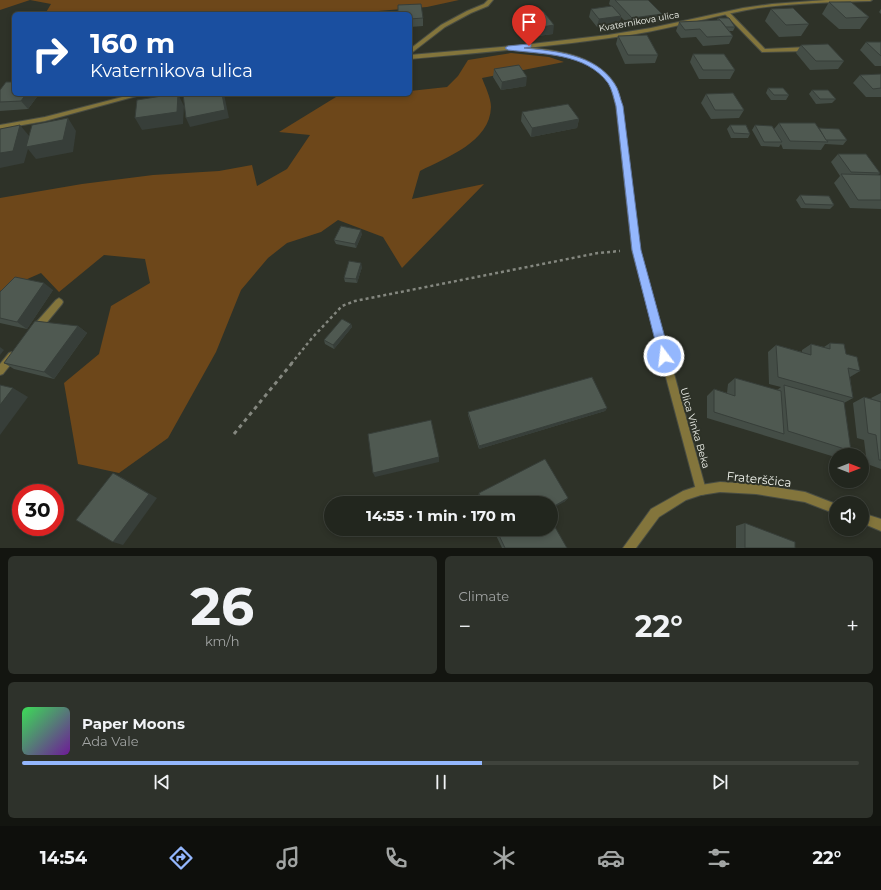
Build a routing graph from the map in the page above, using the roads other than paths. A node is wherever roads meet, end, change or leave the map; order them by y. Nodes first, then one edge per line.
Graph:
1 (491, 0) edge
2 (870, 0) edge
3 (727, 13) junction
4 (508, 48) junction
5 (811, 48) edge
6 (412, 50) edge
7 (412, 57) edge
8 (133, 96) edge
9 (0, 126) edge
10 (59, 302) dead end
11 (30, 336) edge
12 (20, 348) edge
13 (0, 371) edge
14 (701, 490) junction
15 (829, 506) edge
16 (869, 521) edge
17 (881, 525) edge
18 (629, 548) edge

1 - 6 street
2 - 3 street, Kvaternikova ulica
3 - 4 street, Kvaternikova ulica
3 - 5 street
4 - 7 street, Kvaternikova ulica
4 - 14 street, Ulica Vinka Beka
8 - 9 street
10 - 11 street
12 - 13 street
14 - 15 street, Fraterščica
14 - 18 street, Fraterščica
16 - 17 street

